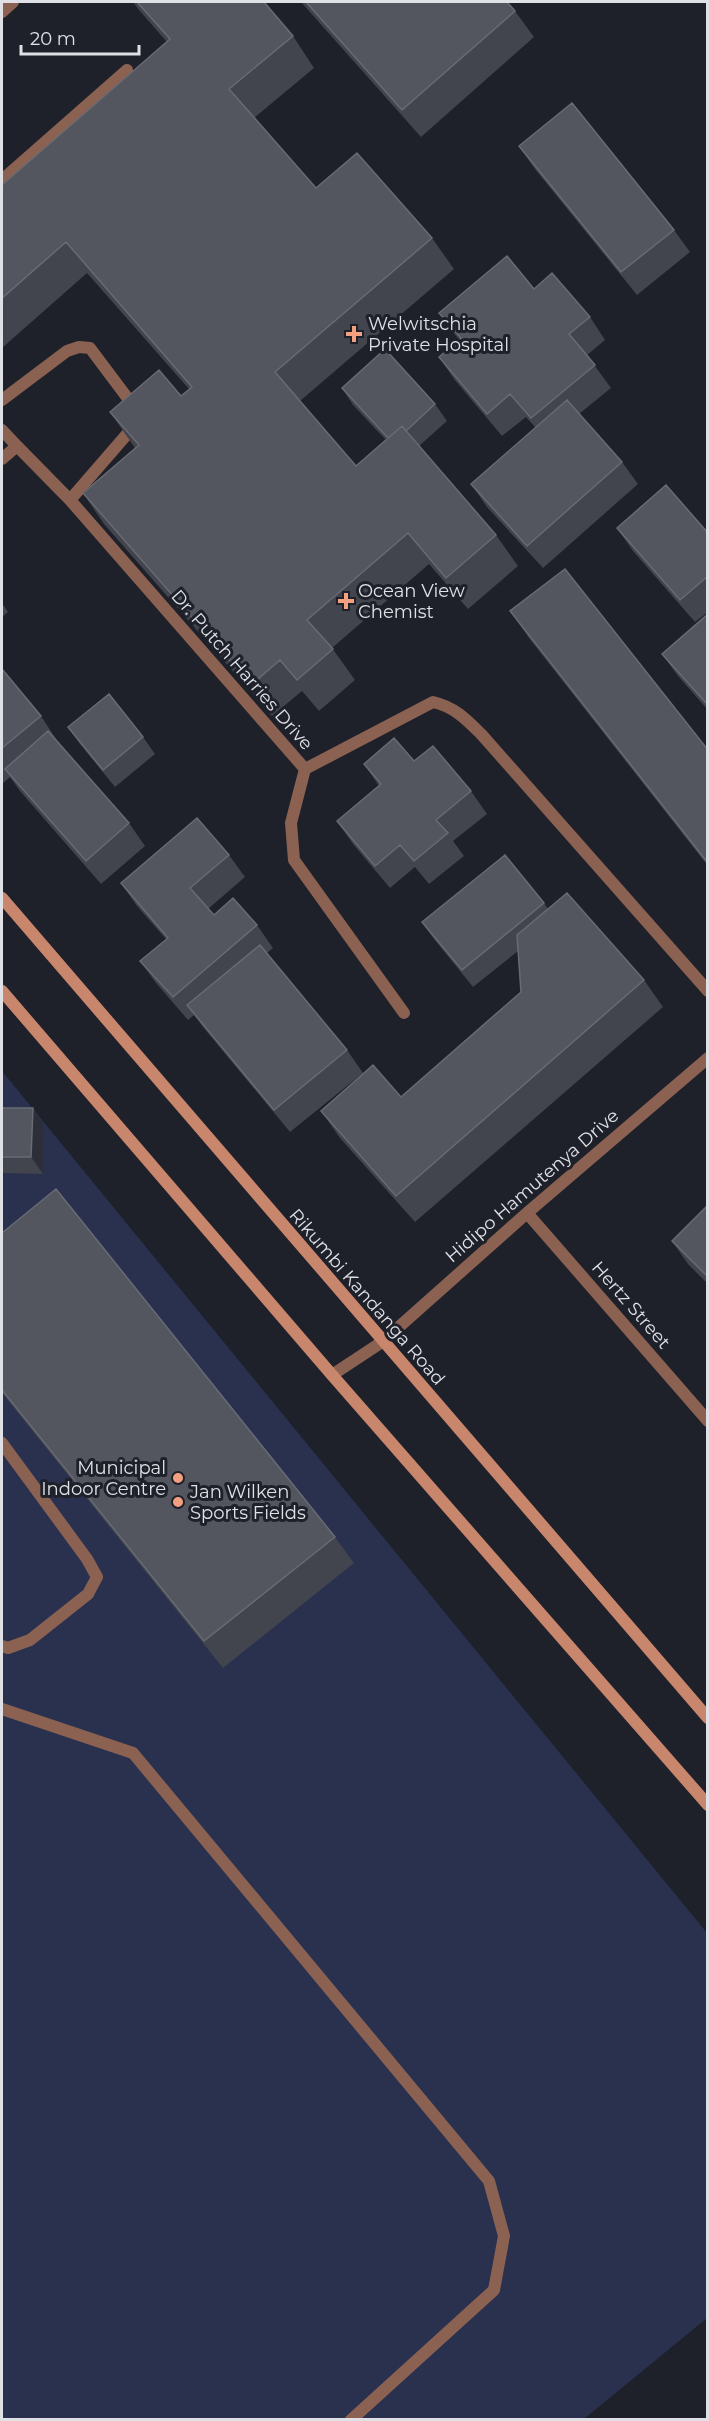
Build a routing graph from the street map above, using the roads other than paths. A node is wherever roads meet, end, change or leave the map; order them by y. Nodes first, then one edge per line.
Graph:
1 (13, 2) edge
2 (2, 12) edge
3 (127, 70) dead end
4 (2, 180) edge
5 (2, 399) edge
6 (2, 430) edge
7 (17, 446) junction
8 (2, 459) edge
9 (70, 500) junction
10 (305, 769) junction
11 (2, 898) edge
12 (2, 991) edge
13 (708, 991) edge
14 (404, 1013) dead end
15 (708, 1058) edge
16 (527, 1213) junction
17 (382, 1342) junction
18 (332, 1375) junction
19 (708, 1421) edge
20 (2, 1443) edge
21 (2, 1646) edge
22 (2, 1709) edge
23 (708, 1718) edge
24 (708, 1805) edge
25 (351, 2420) edge

1 - 2 street
3 - 4 street
5 - 9 street
6 - 7 street, Dr. Putch Harries Drive
7 - 8 street
7 - 9 street, Dr. Putch Harries Drive
9 - 10 street, Dr. Putch Harries Drive
10 - 13 street, Dr. Putch Harries Drive
10 - 14 street
11 - 17 main road, Rikumbi Kandanga Road
12 - 18 main road
15 - 16 street, Hidipo Hamutenya Drive
16 - 17 street, Hidipo Hamutenya Drive
16 - 19 street, Hertz Street
17 - 18 street, Hidipo Hamutenya Drive
17 - 23 main road, Rikumbi Kandanga Road
18 - 24 main road
20 - 21 street
22 - 25 street

